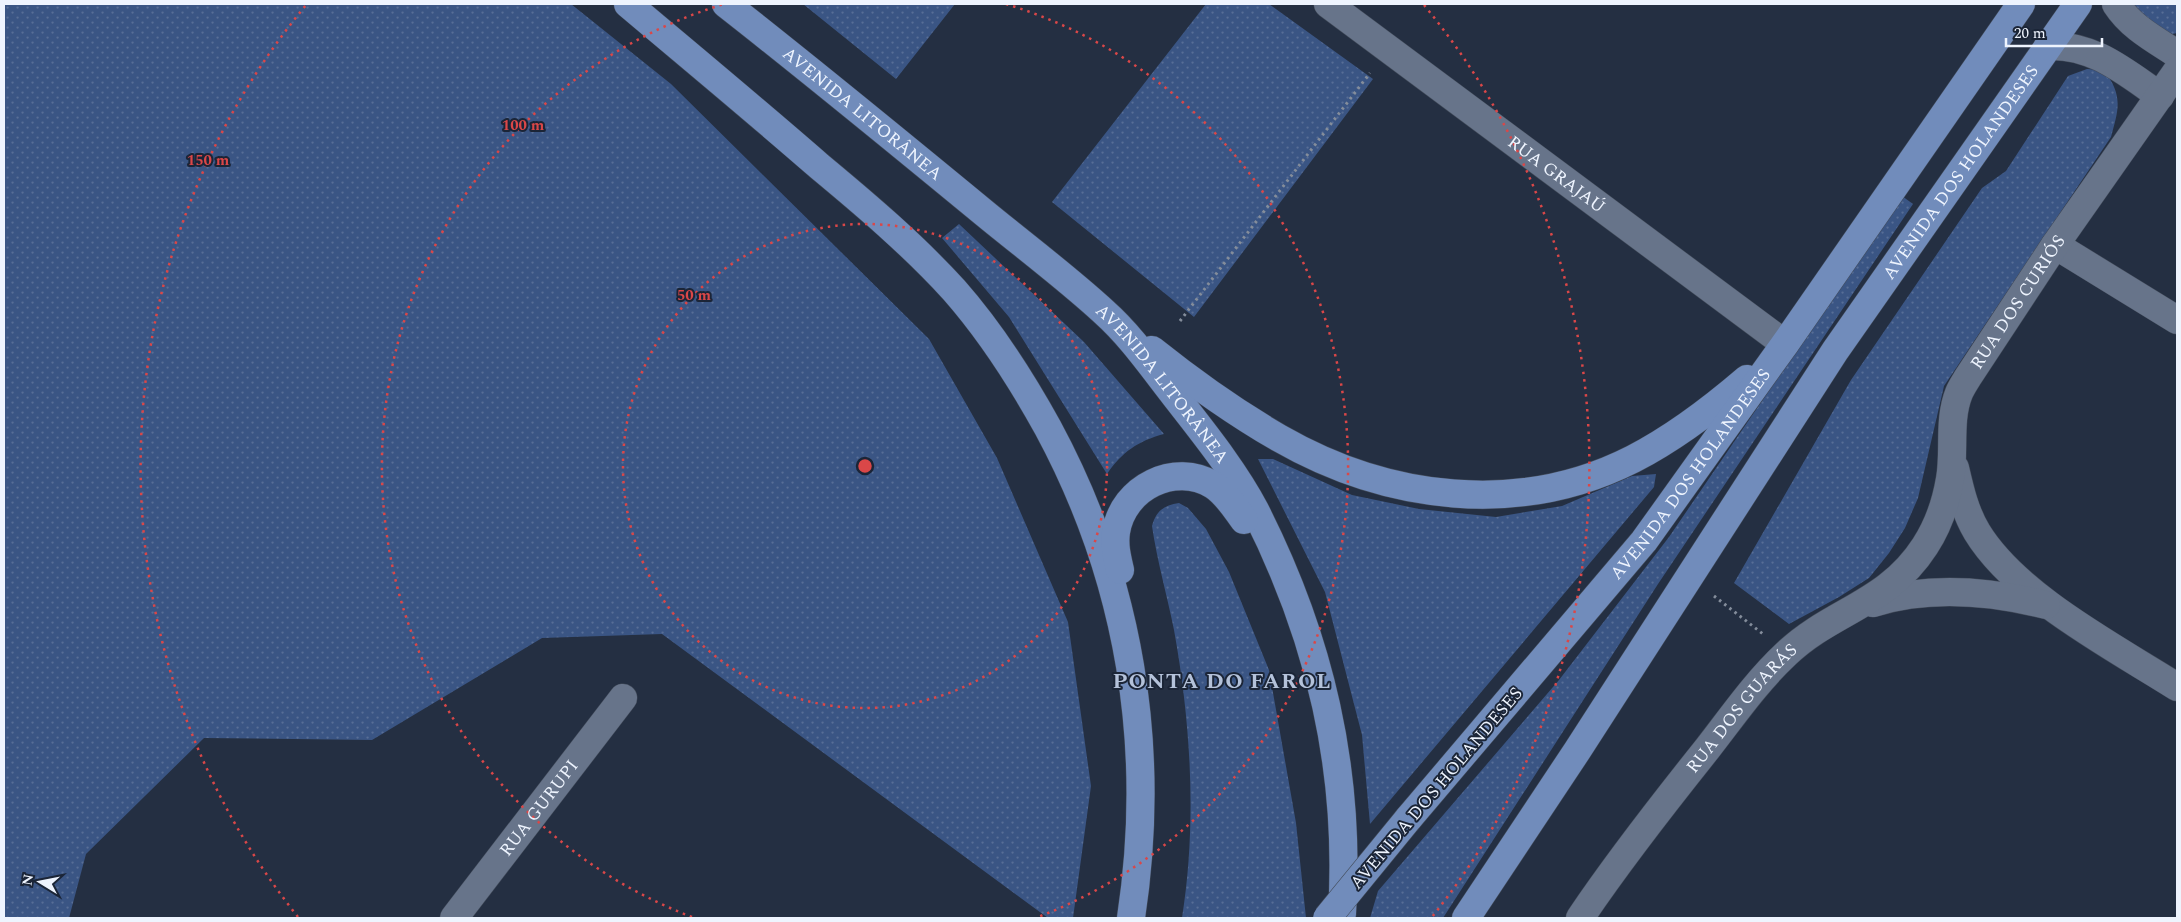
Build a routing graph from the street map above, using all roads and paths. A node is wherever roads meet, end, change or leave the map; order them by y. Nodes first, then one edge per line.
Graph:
1 (628, 4) edge
2 (726, 4) edge
3 (1328, 4) edge
4 (2021, 4) edge
5 (2078, 4) edge
6 (2116, 4) edge
7 (2048, 46) junction
8 (1388, 49) junction
9 (2177, 54) edge
10 (2177, 70) edge
11 (2160, 96) junction
12 (2055, 245) junction
13 (1106, 313) junction
14 (2177, 320) edge
15 (1180, 321) dead end
16 (1785, 344) junction
17 (1952, 458) junction
18 (1934, 532) joint
19 (1286, 578) junction
20 (1714, 596) dead end
21 (2049, 606) junction
22 (1857, 609) junction
23 (1787, 653) junction
24 (2177, 687) edge
25 (623, 698) dead end
26 (1140, 794) junction
27 (454, 918) edge
28 (1131, 918) edge
29 (1328, 918) edge
30 (1342, 918) edge
31 (1466, 918) edge
32 (1580, 918) edge

1 - 26 main road
2 - 13 main road, AVENIDA LITORÂNEA
3 - 8 street, RUA GRAJAÚ
4 - 16 main road, AVENIDA DOS HOLANDESES
5 - 7 main road, AVENIDA DOS HOLANDESES
6 - 9 street
7 - 11 street
7 - 31 main road, AVENIDA DOS HOLANDESES
8 - 15 path
8 - 16 street, RUA GRAJAÚ
10 - 11 street, RUA DOS CURIÓS
11 - 12 street, RUA DOS CURIÓS
12 - 14 street
12 - 17 street, RUA DOS CURIÓS
13 - 16 main road
13 - 19 main road, AVENIDA LITORÂNEA
16 - 29 main road, AVENIDA DOS HOLANDESES, bridge
17 - 18 street, RUA DOS CURIÓS
17 - 21 street
18 - 22 street, RUA DOS GUARÁS
19 - 26 main road
19 - 30 main road, AVENIDA LITORÂNEA
20 - 23 path
21 - 22 street
21 - 24 street
22 - 23 street, RUA DOS GUARÁS
23 - 32 street, RUA DOS GUARÁS
25 - 27 street, RUA GURUPI
26 - 28 main road

